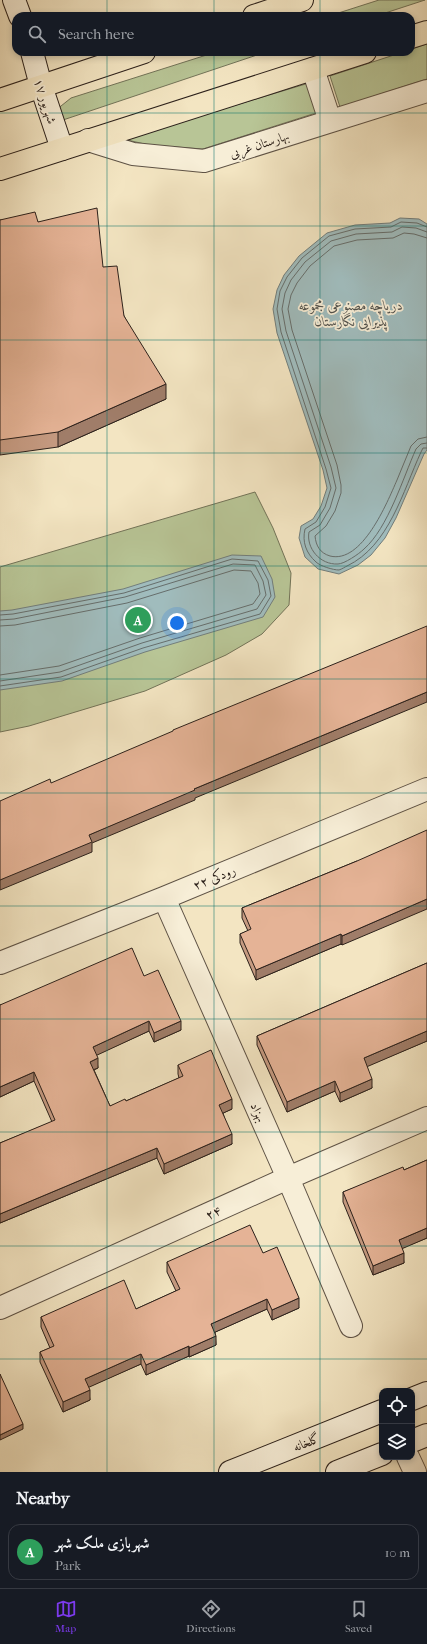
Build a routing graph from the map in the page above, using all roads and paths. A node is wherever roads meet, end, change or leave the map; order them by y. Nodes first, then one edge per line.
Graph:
1 (14, 0) edge
2 (302, 0) edge
3 (18, 12) edge
4 (266, 12) edge
5 (427, 32) edge
6 (415, 36) edge
7 (33, 56) edge
8 (132, 56) edge
9 (353, 56) edge
10 (313, 69) junction
11 (41, 86) junction
12 (427, 91) edge
13 (0, 100) edge
14 (330, 121) junction
15 (88, 140) junction
16 (62, 149) junction
17 (0, 169) edge
18 (427, 790) edge
19 (164, 898) junction
20 (0, 963) edge
21 (427, 1118) edge
22 (288, 1178) junction
23 (0, 1308) edge
24 (351, 1326) dead end
25 (427, 1393) edge
26 (415, 1398) edge
27 (379, 1413) edge
28 (427, 1435) edge
29 (415, 1440) edge
30 (379, 1455) edge
31 (409, 1460) edge
32 (230, 1472) edge
33 (337, 1472) edge
34 (415, 1472) edge

1 - 3 street
2 - 4 main road
5 - 6 main road
7 - 11 street, ۱۷ شهریور
8 - 11 main road
9 - 10 main road
10 - 14 street
10 - 15 main road
11 - 13 main road
11 - 16 street, ۱۷ شهریور
12 - 14 street, بهارستان غربی
14 - 15 street, بهارستان غربی
15 - 16 main road
16 - 17 main road
18 - 19 street, رودکی ۲۲
19 - 20 street, رودکی ۲۲
19 - 22 street, بهزاد
21 - 22 street, ۲۴
22 - 23 street, ۲۴
22 - 24 street, بهزاد
25 - 26 street
27 - 32 street, گلخانه
28 - 29 street
30 - 33 street
31 - 34 street

